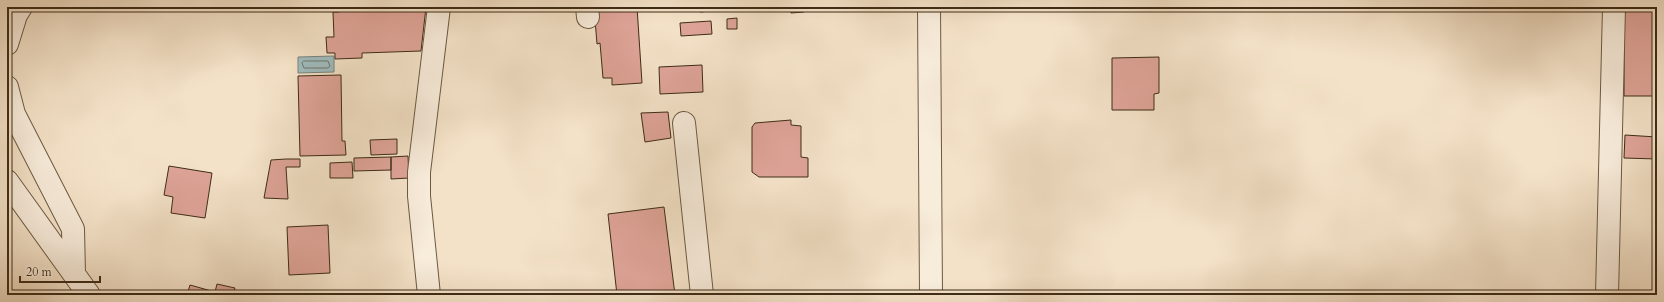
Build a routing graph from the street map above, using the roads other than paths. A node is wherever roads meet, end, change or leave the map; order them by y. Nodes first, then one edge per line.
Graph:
1 (21, 7) edge
2 (440, 7) edge
3 (929, 7) edge
4 (1614, 7) edge
5 (7, 44) edge
6 (7, 87) edge
7 (684, 123) dead end
8 (7, 181) edge
9 (74, 274) junction
10 (89, 295) edge
11 (429, 295) edge
12 (702, 295) edge
13 (931, 295) edge
14 (1607, 295) edge

1 - 5 street
2 - 11 street
3 - 13 street
4 - 14 street
6 - 9 street
7 - 12 street
8 - 9 street
9 - 10 street

